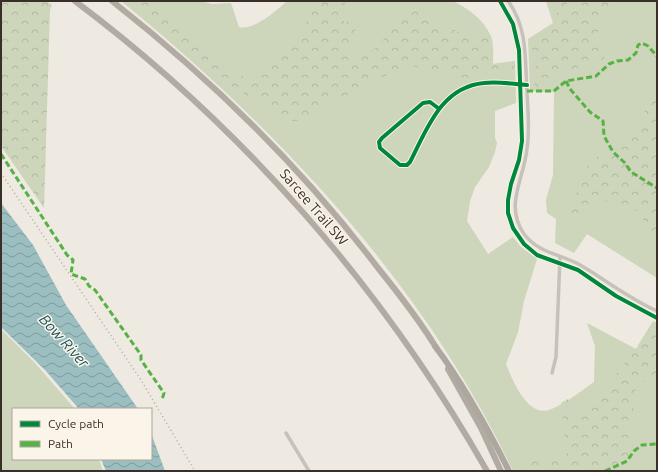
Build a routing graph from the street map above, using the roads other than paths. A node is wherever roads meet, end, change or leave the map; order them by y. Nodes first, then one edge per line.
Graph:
1 (75, 1) edge
2 (112, 1) edge
3 (500, 1) edge
4 (508, 1) edge
5 (511, 5) junction
6 (505, 8) junction
7 (520, 85) junction
8 (527, 85) junction
9 (438, 108) junction
10 (520, 154) junction
11 (526, 156) junction
12 (515, 214) junction
13 (509, 215) junction
14 (560, 257) junction
15 (560, 262) junction
16 (653, 309) junction
17 (657, 311) edge
18 (650, 315) junction
19 (657, 318) edge
20 (435, 346) junction
21 (552, 372) dead end
22 (286, 432) dead end
23 (474, 448) junction
24 (309, 471) edge
25 (482, 471) edge
26 (486, 471) edge
27 (501, 471) edge
28 (509, 471) edge

1 - 23 highway, Sarcee Trail SW
2 - 20 highway, Sarcee Trail SW
3 - 6 street
4 - 5 street
5 - 6 street
5 - 8 street
6 - 7 street
7 - 8 street
7 - 9 street
7 - 10 street
8 - 11 street
9 - 9 street
10 - 11 street
10 - 13 street
11 - 12 street
12 - 13 street
12 - 14 street
13 - 15 street
14 - 15 street
14 - 16 street
15 - 18 street
15 - 21 street
16 - 17 street
16 - 18 street
18 - 19 street
20 - 27 highway, Sarcee Trail SW
20 - 28 highway
22 - 24 street
23 - 25 highway
23 - 26 highway, Sarcee Trail SW

